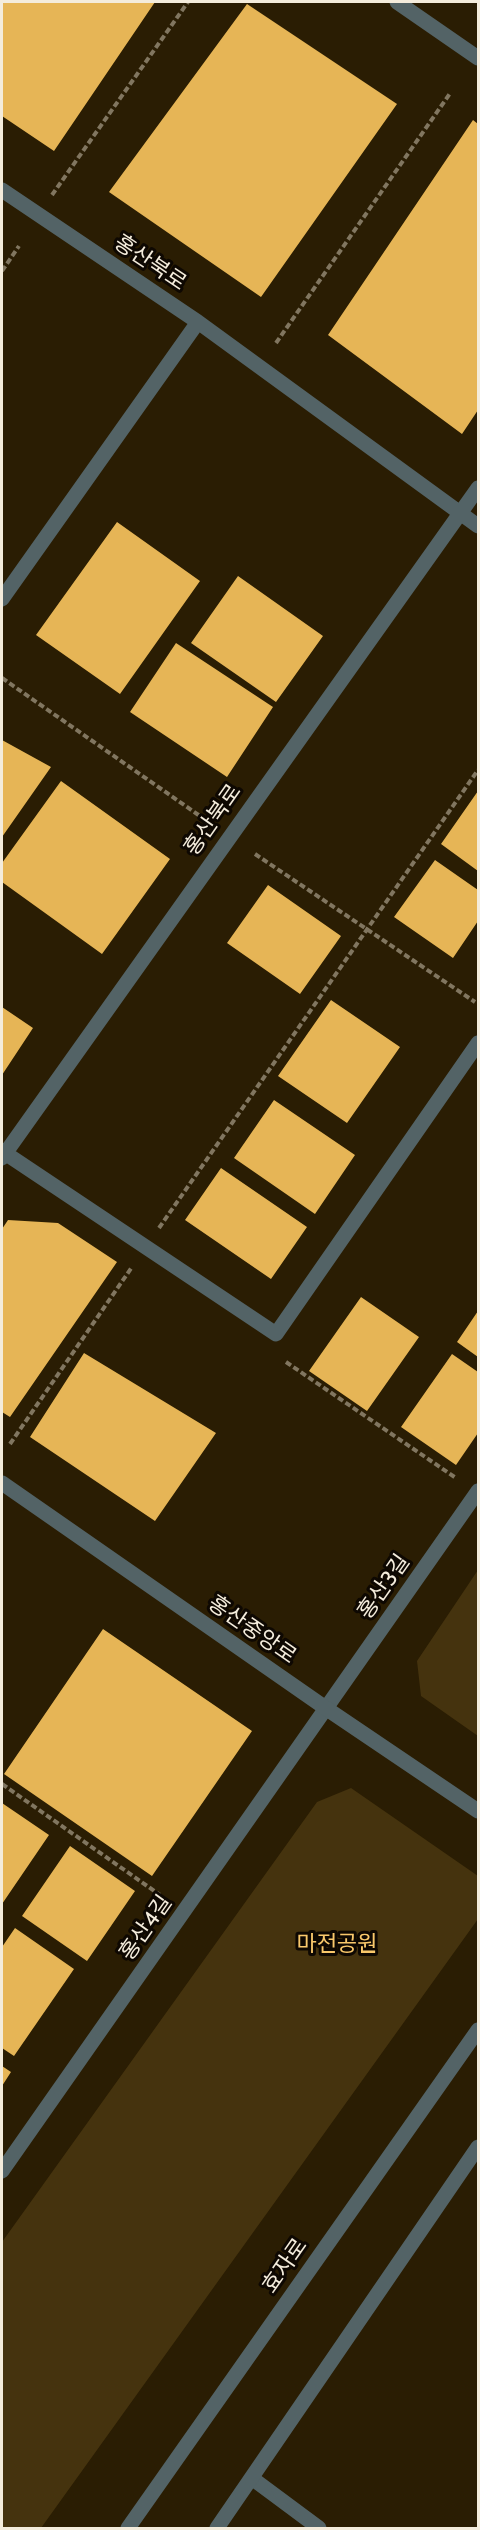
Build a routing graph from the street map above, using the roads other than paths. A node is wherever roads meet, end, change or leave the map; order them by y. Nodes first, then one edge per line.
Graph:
1 (398, 2) edge
2 (478, 58) edge
3 (2, 190) edge
4 (198, 322) junction
5 (478, 488) edge
6 (460, 513) junction
7 (478, 526) edge
8 (2, 599) edge
9 (478, 1043) edge
10 (3, 1154) edge
11 (2, 1483) edge
12 (478, 1491) edge
13 (327, 1709) junction
14 (478, 1811) edge
15 (478, 2030) edge
16 (478, 2147) edge
17 (2, 2171) edge
18 (253, 2479) junction
19 (128, 2529) edge
20 (218, 2529) edge
21 (319, 2529) edge

1 - 2 street
3 - 4 street, 홍산북로
4 - 6 street, 홍산북로
4 - 8 street
5 - 6 street, 홍산북로
6 - 7 street, 홍산북로
6 - 10 street, 홍산북로
9 - 10 street, 홍산북로
11 - 13 street, 홍산중앙로
12 - 13 street, 홍산3길
13 - 14 street, 홍산중앙로
13 - 17 street, 홍산4길
15 - 19 street, 효자로
16 - 18 street
18 - 20 street
18 - 21 street

